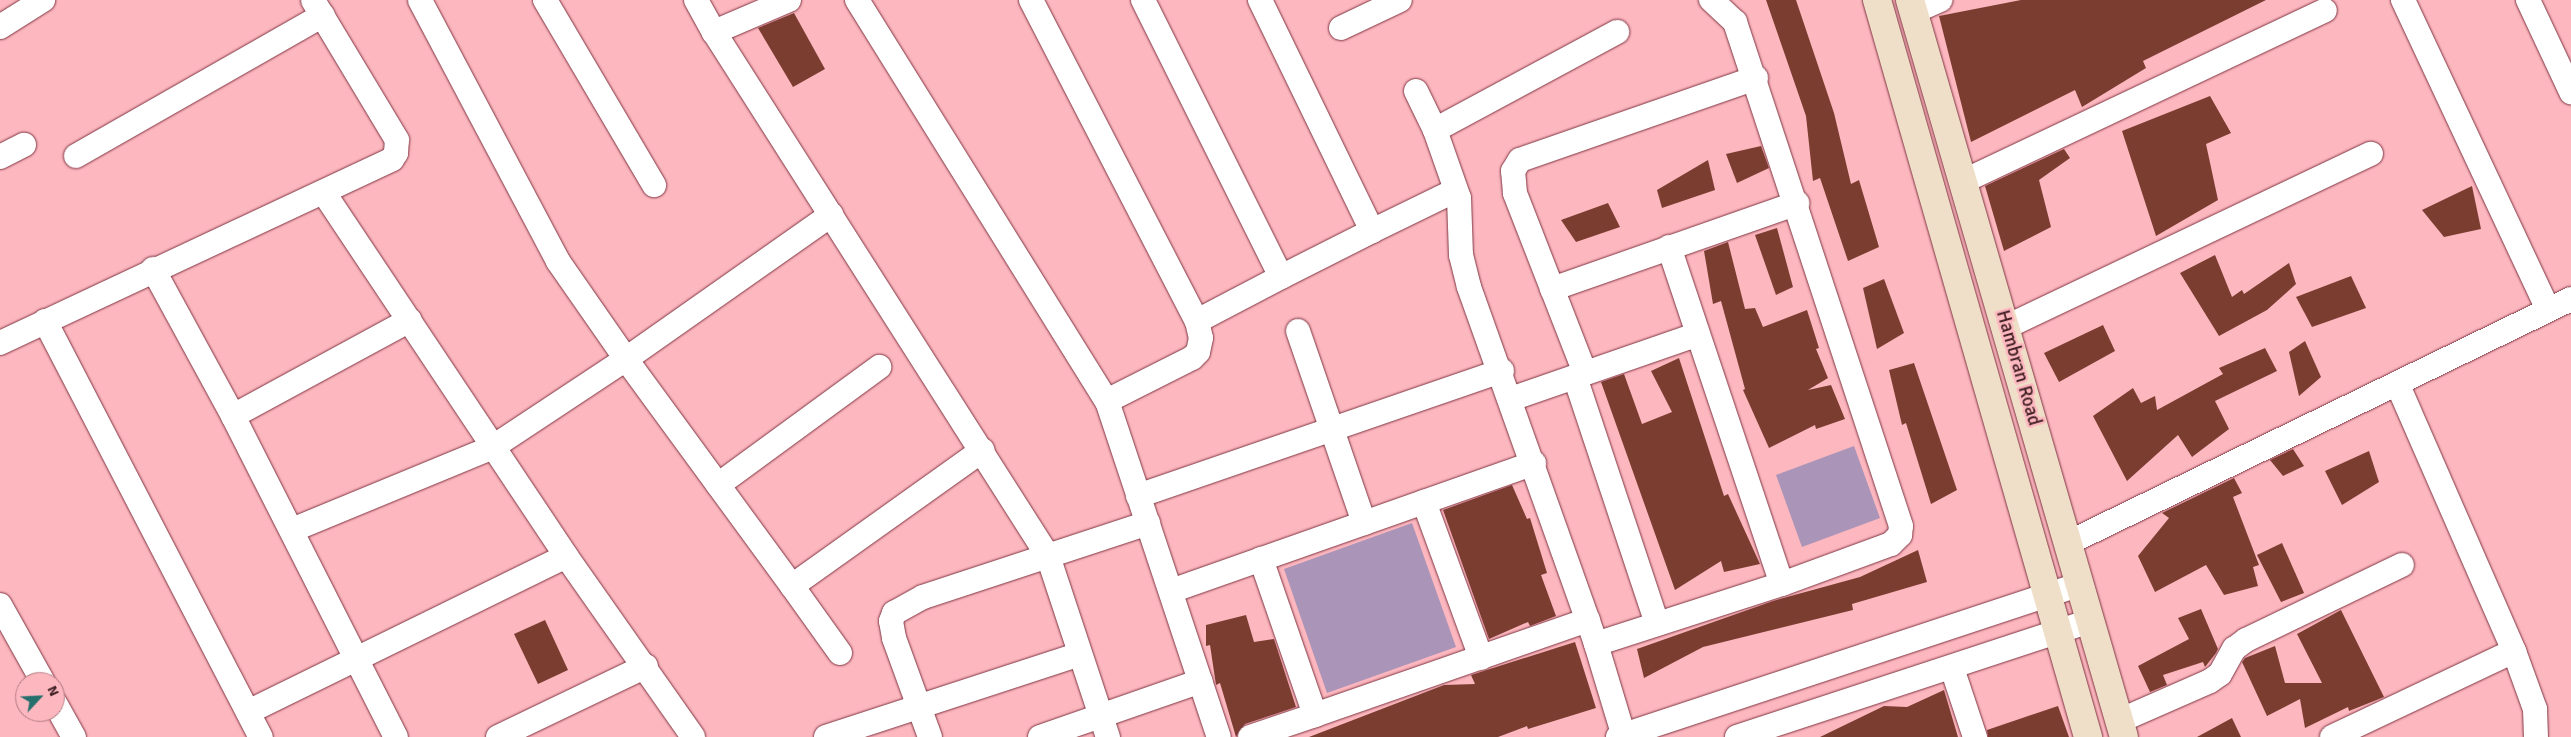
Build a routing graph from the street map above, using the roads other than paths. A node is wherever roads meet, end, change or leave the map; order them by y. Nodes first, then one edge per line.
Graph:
1 (43, 0) edge
2 (420, 0) edge
3 (545, 0) edge
4 (696, 0) edge
5 (789, 0) edge
6 (857, 0) edge
7 (1031, 0) edge
8 (1143, 0) edge
9 (1260, 0) edge
10 (1400, 0) edge
11 (1711, 0) edge
12 (1877, 0) edge
13 (1940, 0) edge
14 (2403, 0) edge
15 (2528, 0) edge
16 (1911, 6) edge
17 (318, 8) edge
18 (2326, 10) dead end
19 (0, 28) edge
20 (1341, 28) dead end
21 (714, 32) junction
22 (1616, 32) dead end
23 (1756, 78) junction
24 (1416, 91) dead end
25 (2571, 92) edge
26 (1435, 130) junction
27 (24, 145) dead end
28 (2371, 154) dead end
29 (76, 156) dead end
30 (0, 157) edge
31 (1964, 181) junction
32 (654, 186) dead end
33 (1456, 190) junction
34 (324, 194) junction
35 (1796, 203) junction
36 (831, 215) junction
37 (1372, 231) junction
38 (1669, 247) junction
39 (153, 269) junction
40 (1281, 277) junction
41 (1552, 289) junction
42 (2571, 299) edge
43 (2548, 310) junction
44 (45, 320) junction
45 (410, 320) junction
46 (1197, 321) junction
47 (2006, 327) junction
48 (1298, 331) dead end
49 (1696, 335) junction
50 (0, 343) edge
51 (626, 359) junction
52 (879, 368) dead end
53 (1502, 371) junction
54 (1580, 375) junction
55 (2397, 383) junction
56 (1511, 399) junction
57 (1107, 400) junction
58 (233, 416) junction
59 (1333, 429) junction
60 (493, 447) junction
61 (983, 450) junction
62 (1534, 463) junction
63 (718, 485) junction
64 (1138, 496) junction
65 (1424, 502) junction
66 (1148, 523) junction
67 (1364, 523) junction
68 (292, 530) junction
69 (2068, 543) junction
70 (566, 556) junction
71 (1048, 556) junction
72 (1261, 559) junction
73 (2402, 565) dead end
74 (1782, 584) junction
75 (2080, 584) junction
76 (792, 586) junction
77 (1171, 591) junction
78 (2046, 594) junction
79 (0, 605) edge
80 (1588, 620) junction
81 (2090, 622) junction
82 (1657, 624) junction
83 (2057, 632) junction
84 (1596, 644) junction
85 (2514, 651) junction
86 (840, 653) dead end
87 (1080, 654) junction
88 (357, 656) junction
89 (1481, 658) junction
90 (646, 666) junction
91 (1952, 668) junction
92 (37, 672) edge
93 (1201, 682) junction
94 (919, 708) junction
95 (248, 712) junction
96 (1315, 715) junction
97 (65, 721) edge
98 (1105, 726) edge
99 (2122, 729) edge
100 (1622, 736) edge
101 (74, 737) edge
102 (261, 737) edge
103 (396, 737) edge
104 (498, 737) edge
105 (693, 737) edge
106 (826, 737) edge
107 (930, 737) edge
108 (1040, 737) edge
109 (1219, 737) edge
110 (1250, 737) edge
111 (1737, 737) edge
112 (1975, 737) edge
113 (2088, 737) edge
114 (2332, 737) edge
115 (2536, 737) edge

1 - 19 street
2 - 51 street
3 - 32 street
4 - 21 street
5 - 21 street
6 - 57 street
7 - 46 street
8 - 40 street
9 - 37 street
10 - 20 street
11 - 23 street
12 - 78 main road, Hambran Road
13 - 16 street
14 - 43 street
15 - 25 street
16 - 31 main road, Hambran Road
17 - 29 street
17 - 34 street
18 - 31 street
21 - 36 street
22 - 26 street
23 - 35 street
23 - 41 street
24 - 26 street
26 - 33 street
27 - 30 street
28 - 47 street
31 - 47 main road, Hambran Road
33 - 37 street
33 - 53 street
34 - 39 street
34 - 45 street
35 - 38 street
35 - 74 street
36 - 51 street
36 - 61 street
37 - 40 street
38 - 41 street
38 - 49 street
39 - 44 street
39 - 58 street
40 - 46 street
41 - 54 street
42 - 43 street
43 - 55 street
44 - 50 street
44 - 95 street
45 - 58 street
45 - 60 street
46 - 57 street
47 - 69 main road, Hambran Road
48 - 59 street
49 - 54 street
49 - 74 street
51 - 60 street
51 - 63 street
52 - 63 street
53 - 56 street
53 - 59 street
54 - 56 street
54 - 82 street
55 - 69 street
55 - 85 street
56 - 62 street
57 - 64 street
58 - 68 street
59 - 64 street
59 - 67 street
60 - 68 street
60 - 70 street
61 - 71 street
61 - 76 street
62 - 65 street
62 - 80 street
63 - 76 street
64 - 66 street
65 - 67 street
65 - 89 street
66 - 71 street
66 - 77 street
67 - 72 street
68 - 88 street
69 - 75 main road, Hambran Road
70 - 88 street
70 - 90 street
71 - 87 street
71 - 94 street
72 - 77 street
72 - 96 street
73 - 99 street
74 - 82 street
75 - 78 street
75 - 81 main road, Hambran Road
76 - 86 street
77 - 93 street
78 - 83 main road, Hambran Road
78 - 100 street
79 - 92 street
80 - 84 street
80 - 89 street
81 - 83 street
81 - 99 main road, Hambran Road
82 - 84 street
83 - 91 street
83 - 113 main road, Hambran Road
84 - 100 street
85 - 114 street
85 - 115 street
87 - 94 street
87 - 98 street
88 - 95 street
88 - 103 street
89 - 96 street
90 - 104 street
90 - 105 street
91 - 111 street
91 - 112 street
93 - 98 street
93 - 109 street
94 - 106 street
94 - 107 street
95 - 102 street
96 - 110 street
97 - 101 street
98 - 108 street

